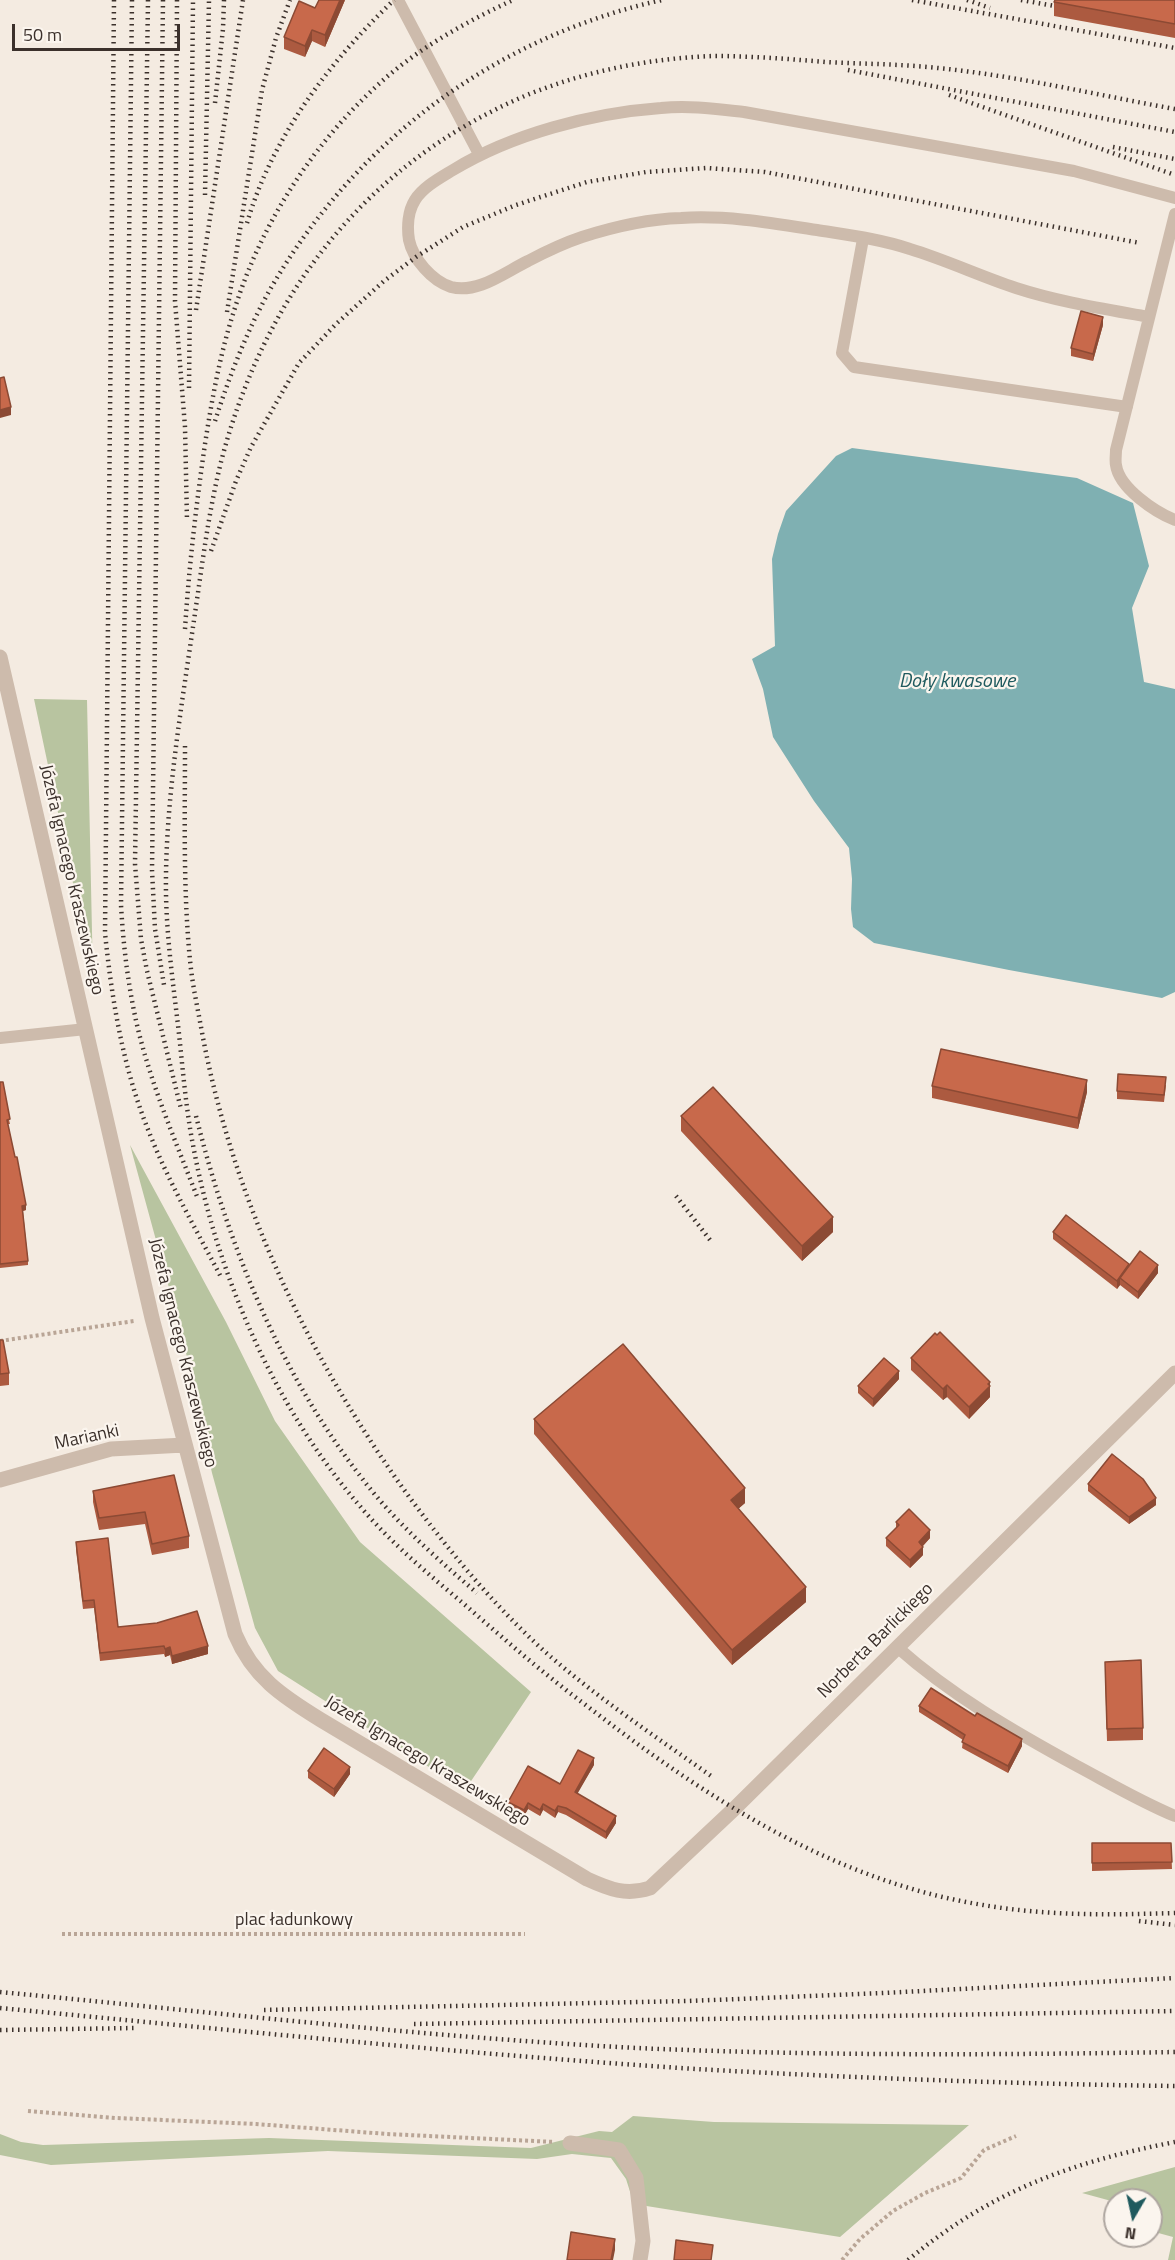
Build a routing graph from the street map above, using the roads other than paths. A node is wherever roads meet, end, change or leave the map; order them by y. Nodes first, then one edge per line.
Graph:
1 (398, 0) edge
2 (480, 154) junction
3 (1175, 198) edge
4 (1175, 214) edge
5 (863, 239) junction
6 (1149, 317) junction
7 (1127, 407) junction
8 (1175, 520) edge
9 (0, 657) edge
10 (86, 1029) junction
11 (0, 1038) edge
12 (1175, 1373) edge
13 (184, 1445) junction
14 (0, 1480) edge
15 (897, 1647) junction
16 (1175, 1816) edge
17 (587, 1879) joint
18 (570, 2142) road end
19 (640, 2260) edge

1 - 2 lane
2 - 3 lane
2 - 5 lane
4 - 6 lane
5 - 6 lane
5 - 7 lane
6 - 7 lane
7 - 8 lane
9 - 10 street, Józefa Ignacego Kraszewskiego
10 - 11 lane
10 - 13 street, Józefa Ignacego Kraszewskiego
12 - 15 street, Norberta Barlickiego
13 - 14 street, Marianki
13 - 17 street, Józefa Ignacego Kraszewskiego
15 - 16 lane
15 - 17 street, Norberta Barlickiego
18 - 19 street

